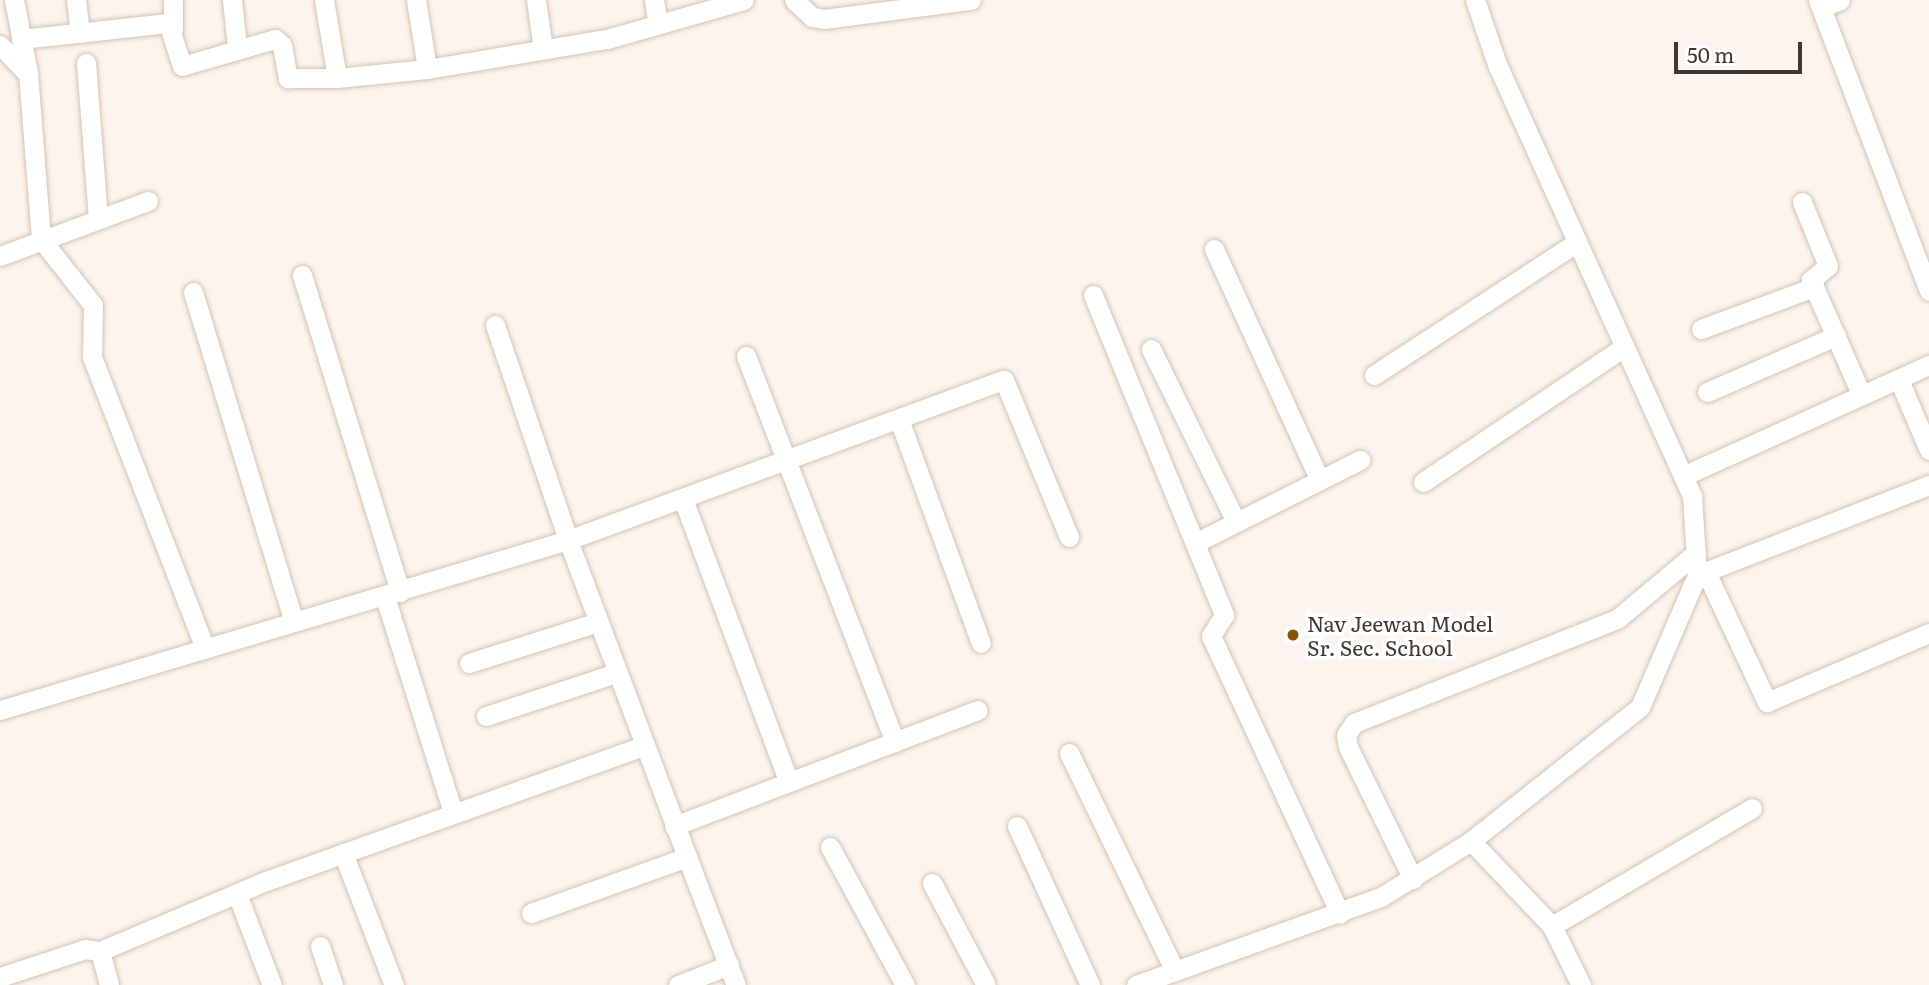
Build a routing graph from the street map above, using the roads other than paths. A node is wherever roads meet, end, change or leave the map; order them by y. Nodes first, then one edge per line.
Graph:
1 (15, 0) edge
2 (76, 0) edge
3 (173, 0) edge
4 (232, 0) edge
5 (324, 0) edge
6 (416, 0) edge
7 (536, 0) edge
8 (653, 0) edge
9 (744, 0) edge
10 (795, 0) edge
11 (971, 0) edge
12 (1475, 0) edge
13 (1827, 2) edge
14 (658, 25) junction
15 (173, 29) junction
16 (80, 33) junction
17 (21, 39) junction
18 (0, 45) edge
19 (237, 47) junction
20 (543, 49) junction
21 (86, 63) dead end
22 (427, 69) junction
23 (28, 74) junction
24 (337, 78) junction
25 (148, 201) dead end
26 (1802, 202) dead end
27 (98, 218) junction
28 (41, 239) junction
29 (1577, 242) junction
30 (1214, 249) dead end
31 (0, 256) edge
32 (302, 275) dead end
33 (1814, 287) junction
34 (1929, 290) edge
35 (193, 292) dead end
36 (1093, 295) dead end
37 (495, 325) dead end
38 (1701, 329) dead end
39 (1836, 336) junction
40 (1624, 347) junction
41 (1152, 349) dead end
42 (746, 356) dead end
43 (1929, 365) edge
44 (1374, 375) dead end
45 (1899, 380) junction
46 (1707, 392) dead end
47 (1861, 394) junction
48 (900, 422) junction
49 (1929, 450) edge
50 (1360, 460) dead end
51 (788, 463) junction
52 (1683, 476) junction
53 (1320, 480) junction
54 (1423, 482) dead end
55 (1929, 485) edge
56 (683, 499) junction
57 (1236, 522) junction
58 (1069, 537) dead end
59 (568, 540) junction
60 (1195, 543) junction
61 (1696, 552) junction
62 (1701, 573) junction
63 (393, 595) junction
64 (294, 622) junction
65 (598, 622) junction
66 (1929, 633) edge
67 (981, 643) dead end
68 (205, 649) junction
69 (469, 663) dead end
70 (616, 673) junction
71 (0, 710) edge
72 (978, 710) dead end
73 (485, 716) dead end
74 (895, 742) junction
75 (643, 746) junction
76 (1069, 753) dead end
77 (789, 782) junction
78 (1752, 808) dead end
79 (453, 813) junction
80 (674, 825) junction
81 (1017, 826) dead end
82 (1471, 841) junction
83 (830, 847) dead end
84 (342, 853) junction
85 (687, 857) junction
86 (1413, 879) junction
87 (932, 883) dead end
88 (237, 894) junction
89 (531, 913) dead end
90 (1340, 914) junction
91 (1552, 926) junction
92 (320, 946) dead end
93 (100, 951) junction
94 (729, 965) junction
95 (1175, 971) junction
96 (0, 977) edge
97 (108, 985) edge
98 (271, 985) edge
99 (333, 985) edge
100 (394, 985) edge
101 (678, 985) edge
102 (736, 985) edge
103 (905, 985) edge
104 (985, 985) edge
105 (1090, 985) edge
106 (1136, 985) edge
107 (1581, 985) edge

1 - 17 street
2 - 16 street
3 - 15 street
4 - 19 street
5 - 24 street
6 - 22 street
7 - 20 street
8 - 14 street
9 - 14 street
10 - 11 street
12 - 29 street
13 - 34 street
14 - 20 street
15 - 16 street
15 - 19 street
16 - 17 street
17 - 23 street
18 - 23 street
19 - 24 street
20 - 22 street
21 - 27 street
22 - 24 street
23 - 28 street
25 - 27 street
26 - 33 street
27 - 28 street
28 - 31 street
28 - 68 street
29 - 40 street
29 - 44 street
30 - 53 street
32 - 63 street
33 - 38 street
33 - 39 street
35 - 64 street
36 - 60 street
37 - 59 street
39 - 46 street
39 - 47 street
40 - 52 street
40 - 54 street
41 - 57 street
42 - 51 street
43 - 45 street
45 - 47 street
45 - 49 street
47 - 52 street
48 - 51 street
48 - 58 street
48 - 67 street
50 - 53 street
51 - 56 street
51 - 74 street
52 - 61 street
53 - 57 street
55 - 62 street
56 - 59 street
56 - 77 street
57 - 60 street
59 - 63 street
59 - 65 street
60 - 90 street
61 - 62 street
61 - 86 street
62 - 66 street
62 - 82 street
63 - 64 street
63 - 79 street
64 - 68 street
65 - 69 street
65 - 70 street
68 - 71 street
70 - 73 street
70 - 75 street
72 - 74 street
74 - 77 street
75 - 79 street
75 - 80 street
76 - 95 street
77 - 80 street
78 - 91 street
79 - 84 street
80 - 85 street
81 - 105 street
82 - 86 street
82 - 91 street
83 - 103 street
84 - 88 street
84 - 100 street
85 - 89 street
85 - 94 street
86 - 90 street
87 - 104 street
88 - 93 street
88 - 98 street
90 - 95 street
91 - 107 street
92 - 99 street
93 - 96 street
93 - 97 street
94 - 101 street
94 - 102 street
95 - 106 street

